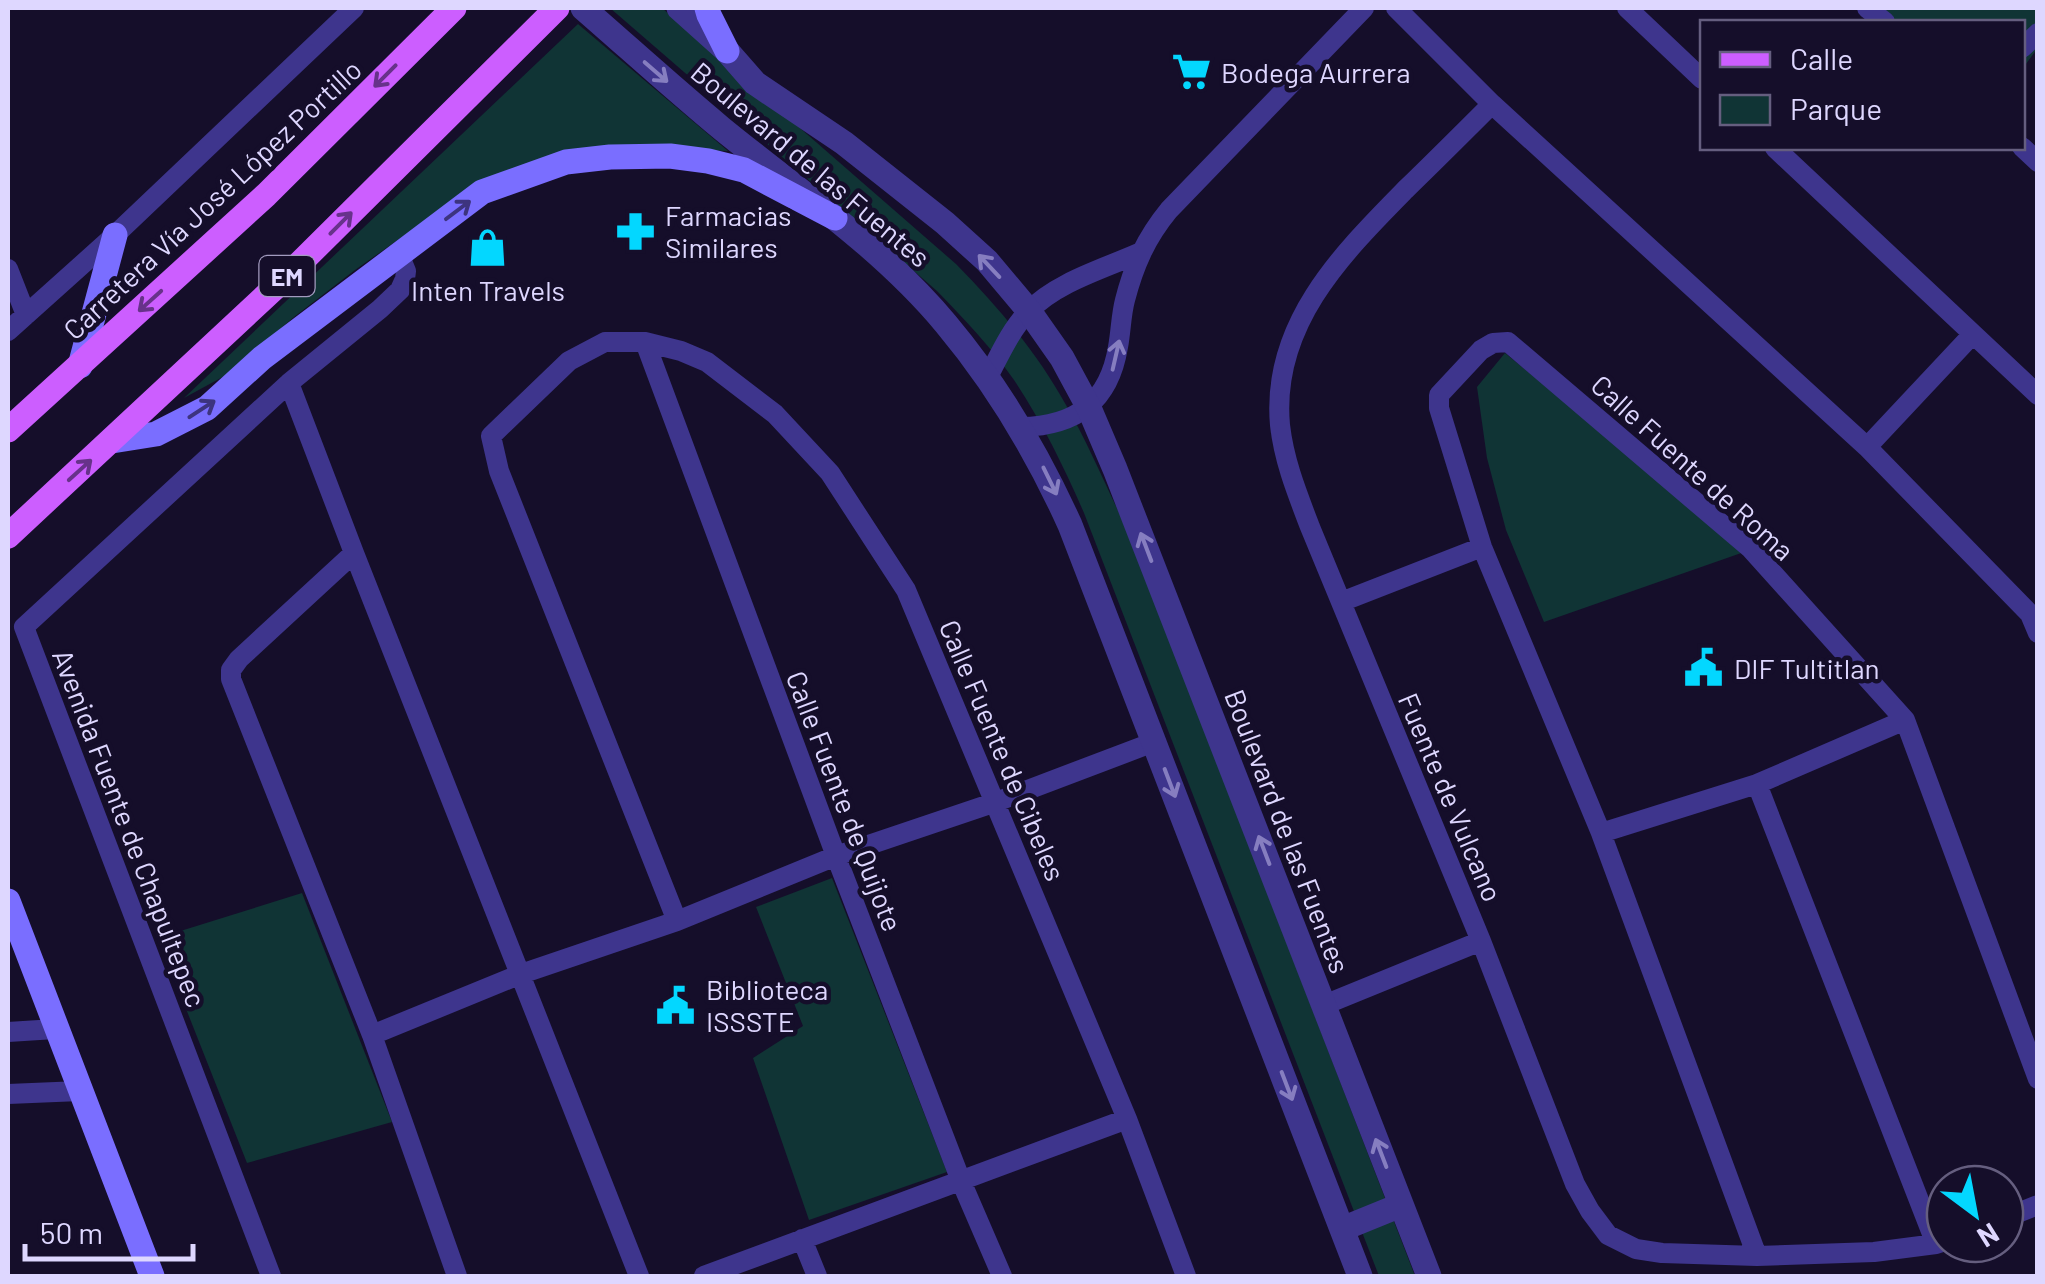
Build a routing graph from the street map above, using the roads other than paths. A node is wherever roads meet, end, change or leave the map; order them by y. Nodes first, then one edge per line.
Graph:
1 (354, 8) edge
2 (454, 8) edge
3 (557, 8) edge
4 (583, 8) edge
5 (680, 8) edge
6 (708, 8) edge
7 (1364, 8) edge
8 (1396, 8) edge
9 (1627, 8) edge
10 (728, 51) junction
11 (1700, 77) edge
12 (1492, 104) junction
13 (1777, 150) edge
14 (835, 218) junction
15 (115, 236) junction
16 (1139, 253) junction
17 (398, 254) junction
18 (8, 269) edge
19 (1029, 310) junction
20 (26, 314) junction
21 (8, 331) edge
22 (1973, 334) junction
23 (645, 342) junction
24 (80, 366) junction
25 (988, 377) junction
26 (289, 383) junction
27 (2038, 395) edge
28 (1089, 408) junction
29 (1021, 426) junction
30 (8, 430) edge
31 (112, 441) junction
32 (1868, 447) junction
33 (8, 536) edge
34 (1482, 548) junction
35 (354, 553) junction
36 (1340, 602) junction
37 (2038, 633) edge
38 (1906, 720) junction
39 (1154, 742) junction
40 (1757, 784) junction
41 (996, 802) junction
42 (1602, 833) junction
43 (836, 856) junction
44 (8, 901) edge
45 (677, 920) junction
46 (1482, 941) junction
47 (521, 974) junction
48 (1324, 1005) junction
49 (56, 1028) junction
50 (8, 1032) edge
51 (372, 1035) junction
52 (2038, 1079) edge
53 (80, 1090) junction
54 (8, 1094) edge
55 (1128, 1119) junction
56 (961, 1181) junction
57 (1402, 1204) junction
58 (1925, 1204) edge
59 (1342, 1229) junction
60 (802, 1238) junction
61 (1925, 1244) edge
62 (1757, 1256) junction
63 (152, 1276) edge
64 (271, 1276) edge
65 (457, 1276) edge
66 (640, 1276) edge
67 (704, 1276) edge
68 (817, 1276) edge
69 (1002, 1276) edge
70 (1186, 1276) edge
71 (1360, 1276) edge
72 (1430, 1276) edge

1 - 15 street
2 -> 24 main road, Carretera Vía José López Portillo / EM
31 -> 3 main road, EM
4 -> 14 street, Boulevard de las Fuentes
5 - 10 street, Boulevard de las Fuentes
6 - 10 main road
7 - 16 street
8 - 12 street
9 - 11 street
19 -> 10 street, Boulevard de las Fuentes
12 - 32 street
12 - 36 street, Fuente de Vulcano
13 - 22 street
17 -> 14 main road
14 - 25 street, Boulevard de las Fuentes
15 - 20 street
15 - 24 main road
16 - 19 street
28 -> 16 street
17 - 26 street, Avenida Fuente de Chapultepec
31 -> 17 main road
18 - 20 street
19 - 25 street
19 - 28 street, Boulevard de las Fuentes
20 - 21 street
22 - 27 street
22 - 32 street
23 - 41 street, Calle Fuente de Cibeles
23 - 43 street, Calle Fuente de Quijote
23 - 45 street
24 - 30 main road, Carretera Vía José López Portillo / EM
25 - 29 street, Boulevard de las Fuentes
26 - 35 street
26 - 64 street, Avenida Fuente de Chapultepec
28 - 29 street
48 -> 28 street, Boulevard de las Fuentes
29 -> 39 street, Boulevard de las Fuentes
33 -> 31 main road, EM
32 - 37 street
34 - 36 street
34 - 38 street, Calle Fuente de Roma
34 - 42 street
35 - 47 street
35 - 51 street
36 - 46 street, Fuente de Vulcano
38 - 40 street
38 - 52 street, Calle Fuente de Roma
39 - 41 street
39 -> 59 street, Boulevard de las Fuentes
40 - 42 street
40 - 58 street
41 - 43 street
41 - 55 street, Calle Fuente de Cibeles
42 - 62 street
43 - 45 street
43 - 56 street, Calle Fuente de Quijote
44 - 49 main road
45 - 47 street
46 - 48 street
46 - 62 street, Fuente de Vulcano
47 - 51 street
47 - 66 street
57 -> 48 street, Boulevard de las Fuentes
49 - 50 street
49 - 53 main road
51 - 65 street
53 - 54 street
53 - 63 main road
55 - 56 street
55 - 70 street, Calle Fuente de Cibeles
56 - 60 street
56 - 69 street, Calle Fuente de Quijote
57 - 59 street
57 - 72 street, Boulevard de las Fuentes
59 - 71 street, Boulevard de las Fuentes
60 - 67 street
60 - 68 street
61 - 62 street, Fuente de Vulcano

